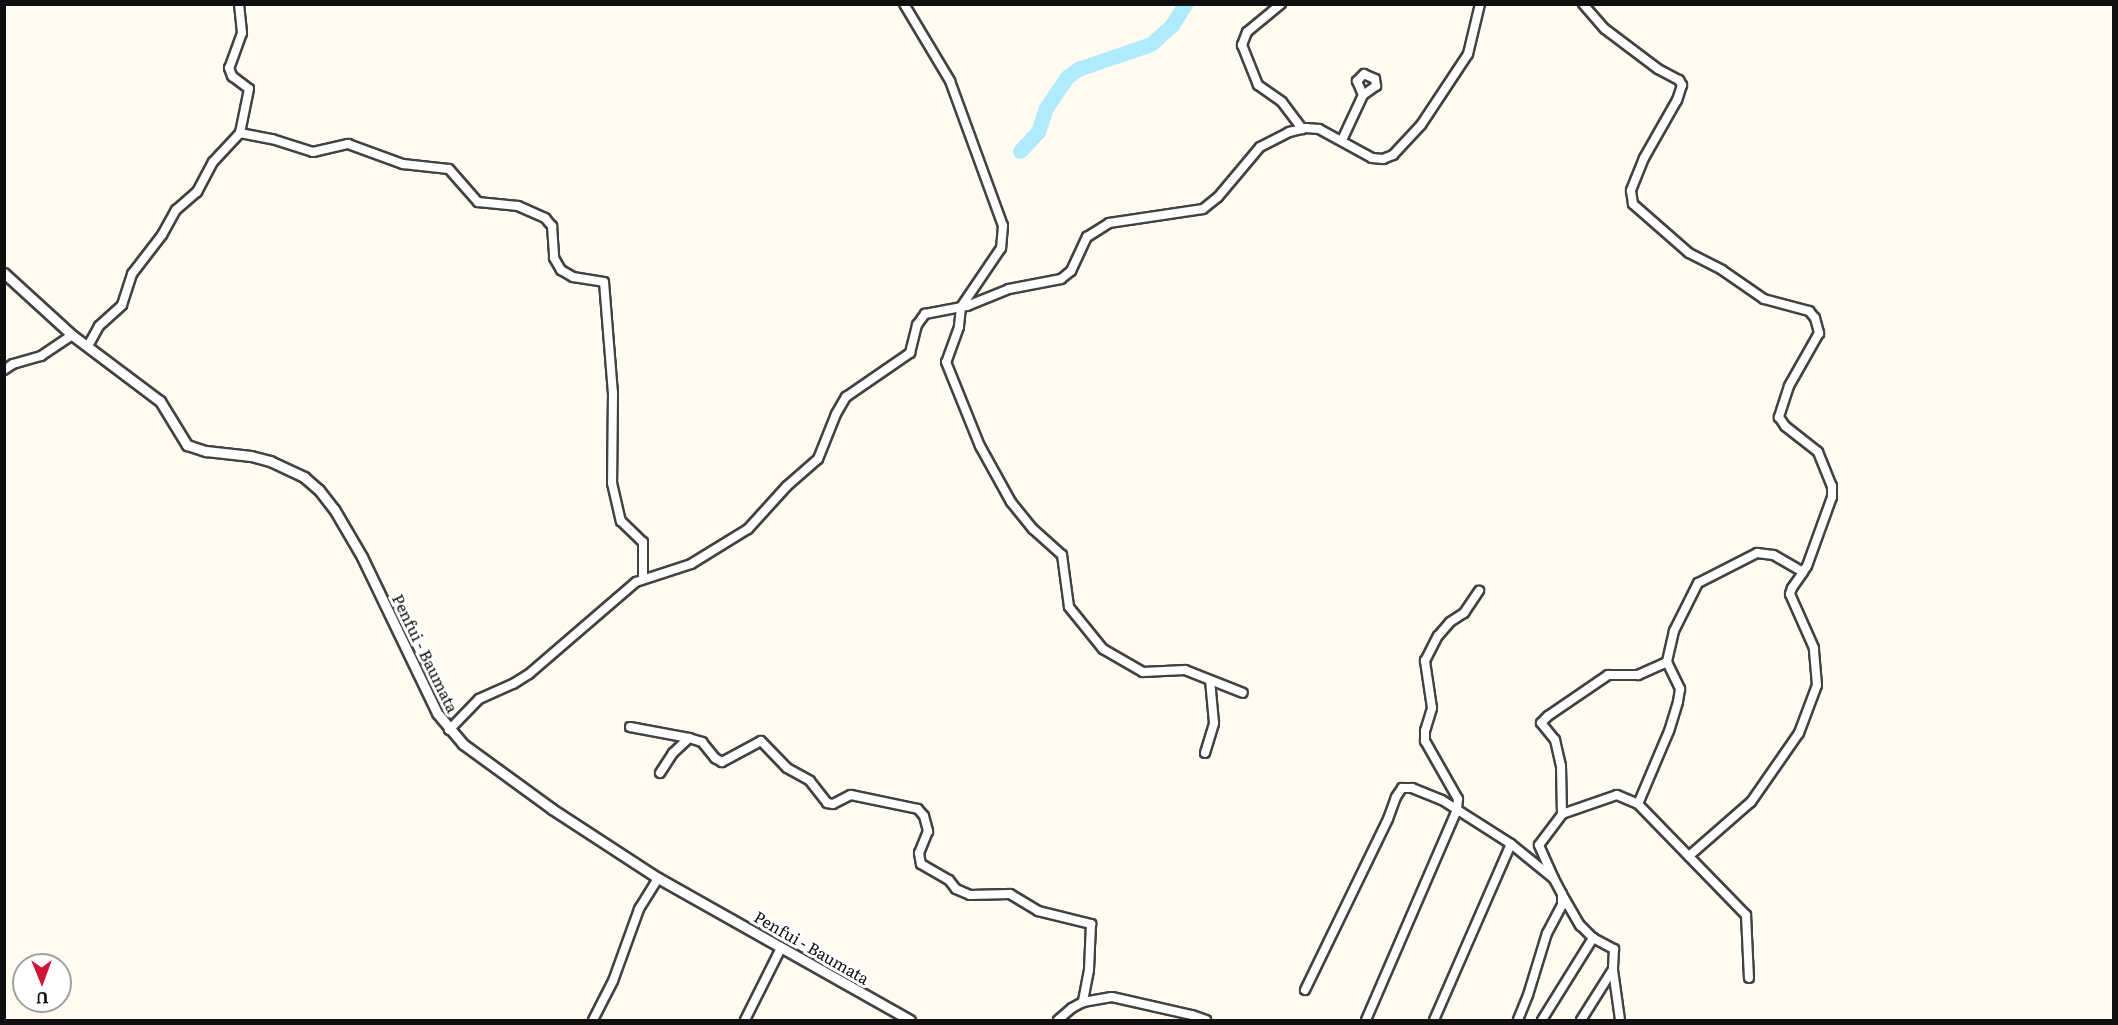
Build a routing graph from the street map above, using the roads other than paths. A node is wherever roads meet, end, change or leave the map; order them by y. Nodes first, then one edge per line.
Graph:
1 (239, 4) edge
2 (904, 4) edge
3 (1281, 4) edge
4 (1480, 4) edge
5 (1582, 4) edge
6 (1363, 95) dead end
7 (1302, 129) junction
8 (240, 133) junction
9 (1342, 140) junction
10 (4, 273) edge
11 (961, 307) junction
12 (72, 335) junction
13 (88, 346) junction
14 (4, 370) edge
15 (1803, 572) junction
16 (643, 578) junction
17 (1479, 591) dead end
18 (1668, 662) junction
19 (1210, 680) junction
20 (1243, 693) dead end
21 (630, 727) dead end
22 (449, 730) junction
23 (689, 738) junction
24 (1204, 753) dead end
25 (660, 772) dead end
26 (1638, 804) junction
27 (1457, 810) junction
28 (1562, 814) junction
29 (1511, 844) junction
30 (1689, 856) junction
31 (658, 878) junction
32 (1554, 879) junction
33 (1562, 894) junction
34 (1593, 938) junction
35 (781, 948) junction
36 (1613, 970) junction
37 (1749, 978) dead end
38 (1305, 990) dead end
39 (1083, 1002) junction
40 (593, 1020) edge
41 (745, 1020) edge
42 (910, 1020) edge
43 (1058, 1020) edge
44 (1206, 1020) edge
45 (1366, 1020) edge
46 (1434, 1020) edge
47 (1518, 1020) edge
48 (1542, 1020) edge
49 (1581, 1020) edge
50 (1620, 1020) edge

1 - 8 street
2 - 11 street
3 - 7 street
4 - 9 street
5 - 15 street
6 - 9 street
7 - 9 street
7 - 11 street
8 - 13 street
8 - 16 street
10 - 12 street, Penfui - Baumata
11 - 16 street
11 - 19 street
12 - 13 street, Penfui - Baumata
12 - 14 street
13 - 22 street, Penfui - Baumata
15 - 18 street
15 - 30 street
16 - 22 street
17 - 27 street
18 - 26 street
18 - 28 street
19 - 20 street
19 - 24 street
21 - 23 street
22 - 31 street, Penfui - Baumata
23 - 25 street
23 - 39 street
26 - 28 street
26 - 30 street
27 - 29 street
27 - 38 street
27 - 45 street
28 - 32 street
29 - 32 street
29 - 46 street
30 - 37 street
31 - 35 street, Penfui - Baumata
31 - 40 street
32 - 33 street
33 - 34 street
33 - 47 street
34 - 36 street
34 - 48 street
35 - 41 street
35 - 42 street, Penfui - Baumata
36 - 49 street
36 - 50 street
39 - 43 street
39 - 44 street

